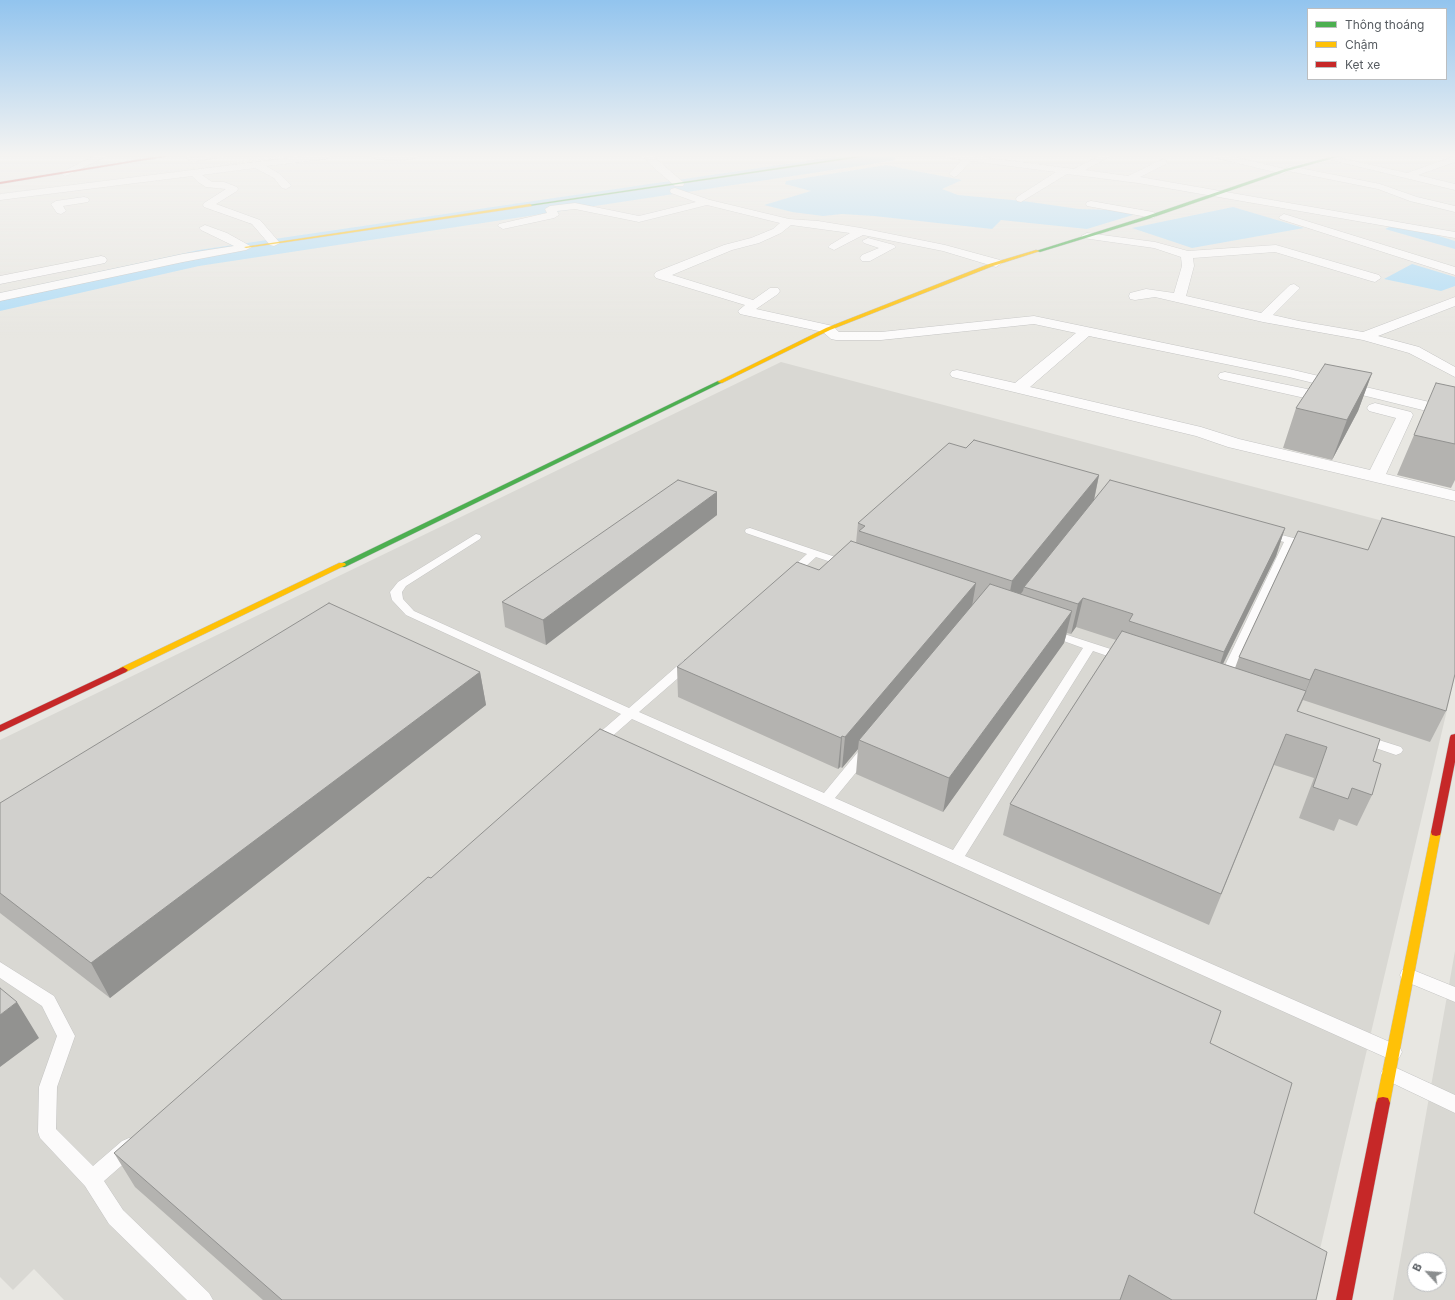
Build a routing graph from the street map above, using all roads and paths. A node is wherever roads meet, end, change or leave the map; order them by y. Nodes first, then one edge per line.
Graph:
1 (242, 217) edge
2 (467, 217) edge
3 (546, 217) edge
4 (628, 217) edge
5 (648, 217) edge
6 (767, 217) edge
7 (1149, 217) edge
8 (1284, 217) edge
9 (1354, 217) edge
10 (789, 222) junction
11 (502, 226) dead end
12 (205, 228) dead end
13 (861, 231) junction
14 (1455, 235) edge
15 (1086, 236) junction
16 (851, 238) junction
17 (274, 243) junction
18 (246, 247) junction
19 (834, 247) dead end
20 (1187, 255) junction
21 (115, 258) dead end
22 (866, 258) dead end
23 (996, 263) junction
24 (1455, 271) edge
25 (1375, 278) dead end
26 (0, 280) edge
27 (1294, 288) dead end
28 (774, 291) dead end
29 (1136, 296) dead end
30 (0, 297) edge
31 (1179, 298) junction
32 (1455, 301) edge
33 (754, 304) junction
34 (1262, 318) junction
35 (828, 328) junction
36 (1086, 332) junction
37 (1364, 336) junction
38 (1214, 373) dead end
39 (956, 374) dead end
40 (1449, 382) edge
41 (1018, 389) junction
42 (1418, 403) junction
43 (1455, 413) edge
44 (1405, 415) junction
45 (1455, 426) edge
46 (1376, 477) junction
47 (1455, 496) edge
48 (750, 531) dead end
49 (1259, 532) edge
50 (476, 537) dead end
51 (1290, 540) junction
52 (1319, 547) edge
53 (815, 553) junction
54 (857, 567) edge
55 (779, 584) edge
56 (1039, 629) edge
57 (1090, 646) junction
58 (702, 651) edge
59 (1133, 661) edge
60 (1219, 690) edge
61 (630, 713) junction
62 (0, 729) edge
63 (1352, 735) edge
64 (1455, 737) edge
65 (876, 739) edge
66 (587, 750) edge
67 (1396, 750) dead end
68 (826, 800) junction
69 (956, 858) junction
70 (0, 968) edge
71 (1408, 975) junction
72 (1455, 995) edge
73 (1393, 1052) junction
74 (1388, 1073) junction
75 (1455, 1104) edge
76 (140, 1138) edge
77 (92, 1179) junction
78 (202, 1300) edge
79 (1344, 1300) edge

1 - 17 street
2 - 17 street
3 - 11 street
4 - 5 street
6 - 10 street
7 - 15 street
8 - 24 street
9 - 14 street
10 - 13 street
10 - 33 street
12 - 18 street
13 - 16 street
13 - 23 street
15 - 20 street
15 - 23 street
16 - 19 street
16 - 22 street
17 - 18 street
18 - 30 street
20 - 25 street
20 - 31 street
21 - 26 street
23 - 35 street
27 - 34 street
28 - 33 street
29 - 31 street
31 - 34 street
32 - 37 street
33 - 35 street
34 - 37 street
35 - 36 street
35 - 62 street
36 - 41 street
36 - 42 street
37 - 40 street
38 - 44 street
39 - 41 street
40 - 42 street
41 - 46 street
42 - 43 street
44 - 45 street
44 - 46 street
46 - 47 street
48 - 53 lane
49 - 51 lane
50 - 61 lane
51 - 52 lane
51 - 60 lane
53 - 54 lane
53 - 55 lane
56 - 57 lane
57 - 59 lane
57 - 69 lane
58 - 61 lane
61 - 66 lane
61 - 68 lane
63 - 67 lane
64 - 71 street
65 - 68 lane
68 - 69 lane
69 - 73 lane
70 - 77 lane
71 - 72 lane
71 - 73 street
73 - 74 street
74 - 75 lane
74 - 79 street
76 - 77 lane
77 - 78 lane

